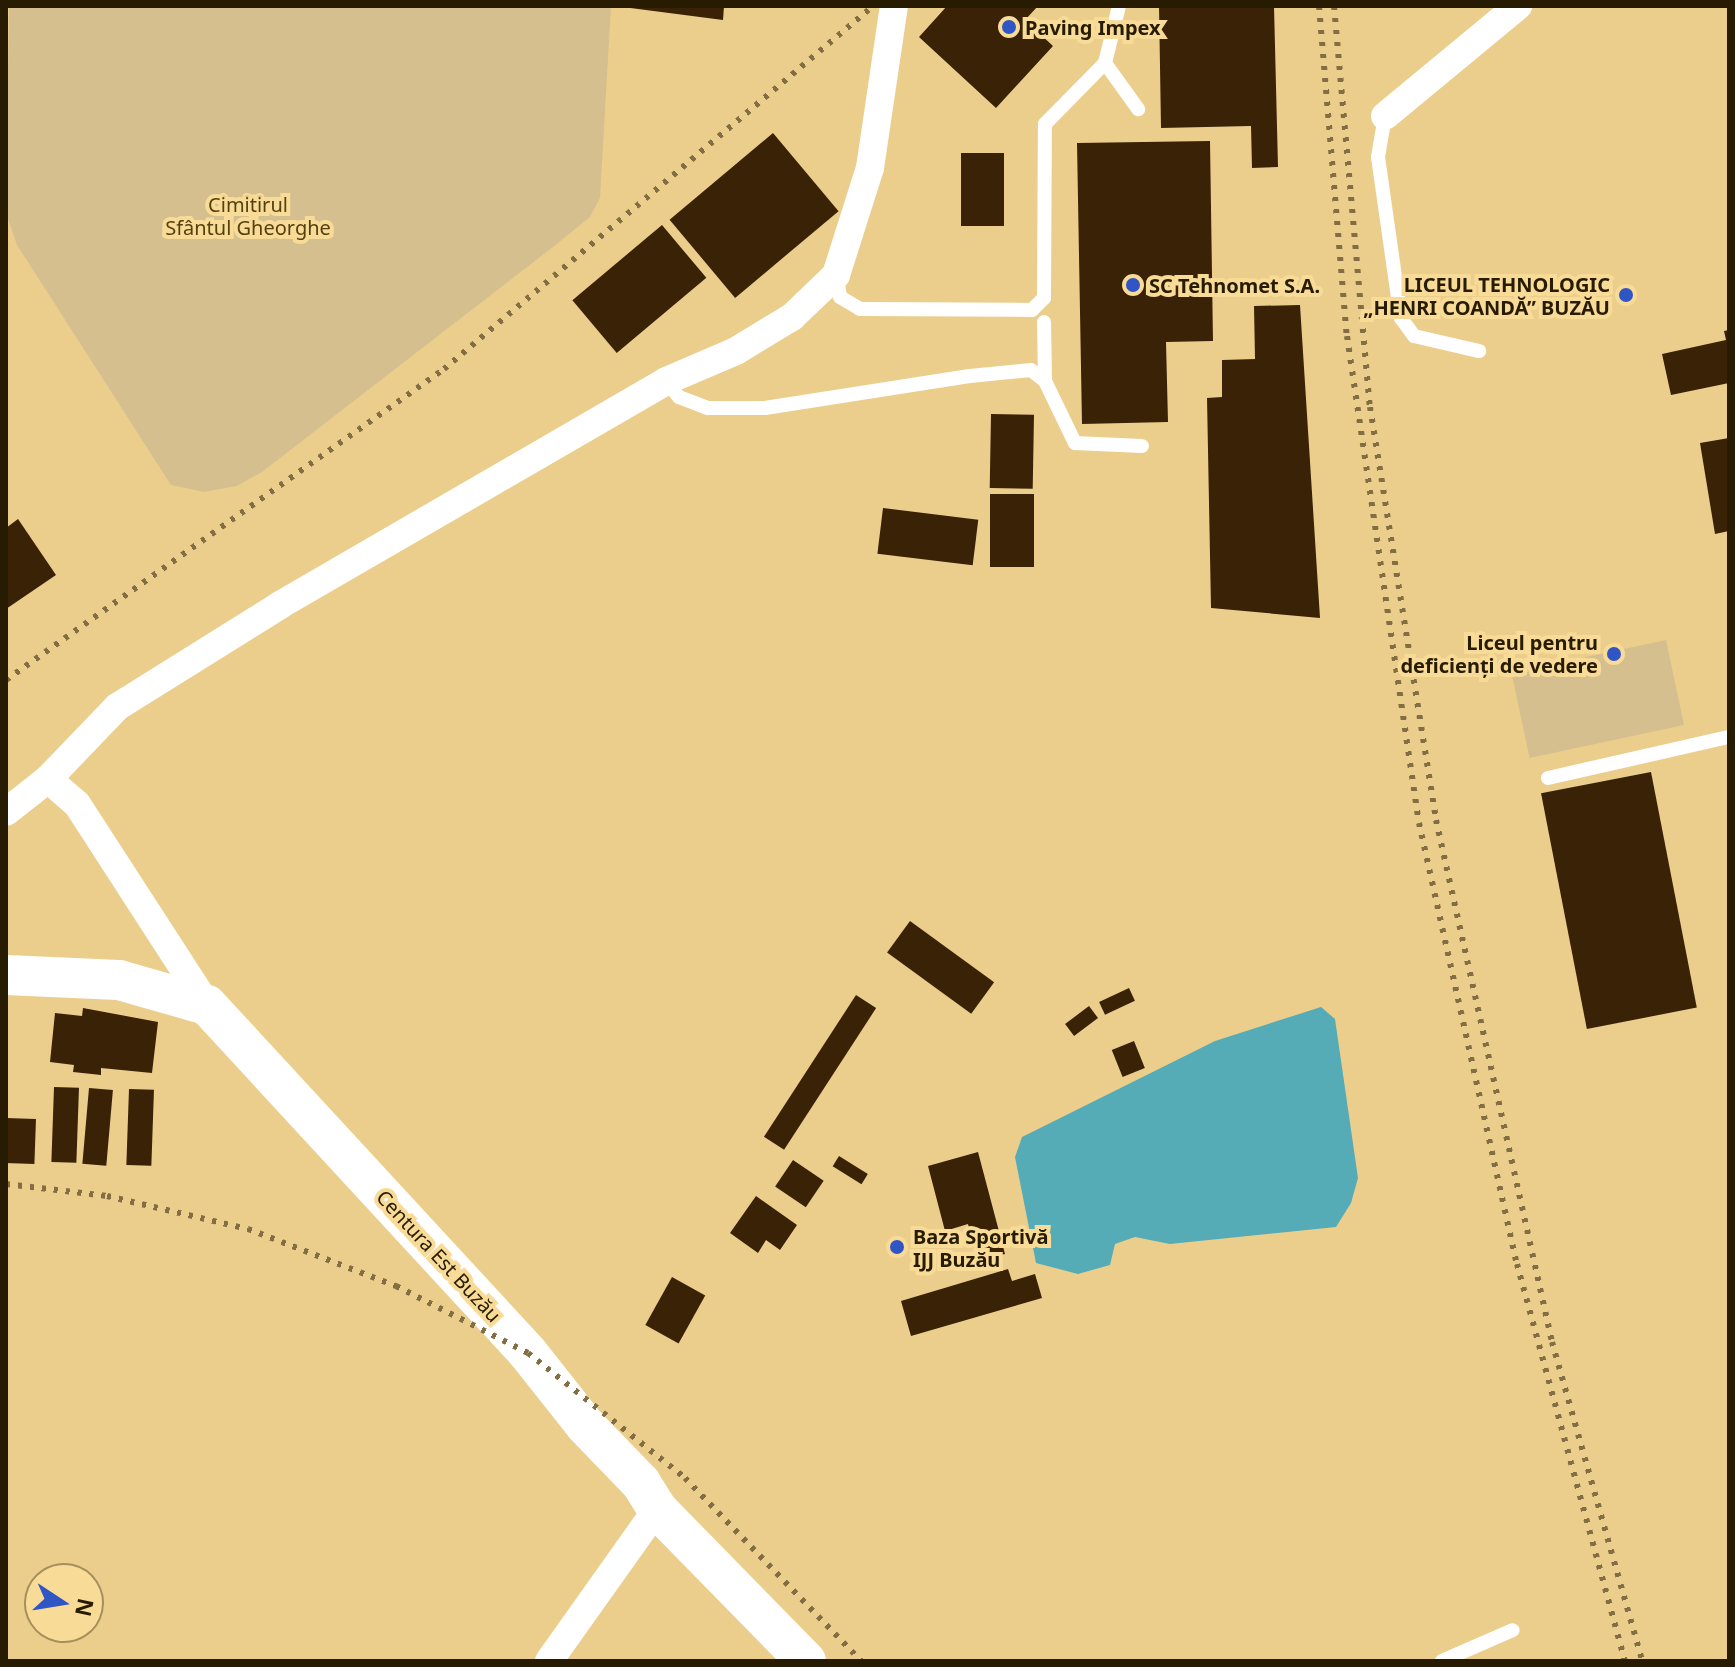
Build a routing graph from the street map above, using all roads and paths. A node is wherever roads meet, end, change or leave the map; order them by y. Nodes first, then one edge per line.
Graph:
1 (894, 6) edge
2 (1119, 6) edge
3 (1518, 6) edge
4 (1105, 63) junction
5 (1138, 109) dead end
6 (1385, 116) joint
7 (836, 275) junction
8 (1044, 298) junction
9 (1032, 310) junction
10 (1044, 322) junction
11 (1045, 351) junction
12 (1479, 351) dead end
13 (1031, 370) junction
14 (666, 381) junction
15 (1045, 381) junction
16 (1142, 446) dead end
17 (1729, 737) edge
18 (1548, 778) dead end
19 (48, 779) junction
20 (6, 812) edge
21 (6, 975) edge
22 (207, 1005) junction
23 (657, 1509) junction
24 (1513, 1630) dead end
25 (549, 1661) edge
26 (806, 1661) edge
27 (1442, 1661) edge

1 - 7 street
2 - 4 lane
3 - 6 street
4 - 5 lane
4 - 8 lane
6 - 12 lane
7 - 9 lane
7 - 14 street
8 - 9 lane
8 - 10 lane
9 - 10 lane
10 - 11 lane
11 - 13 lane
11 - 15 lane
13 - 14 lane
13 - 15 lane
14 - 19 street
15 - 16 lane
17 - 18 lane
19 - 20 street
19 - 22 street
21 - 22 main road
22 - 23 main road, Centura Est Buzău
23 - 25 street
23 - 26 main road, Centura Est Buzău
24 - 27 lane

